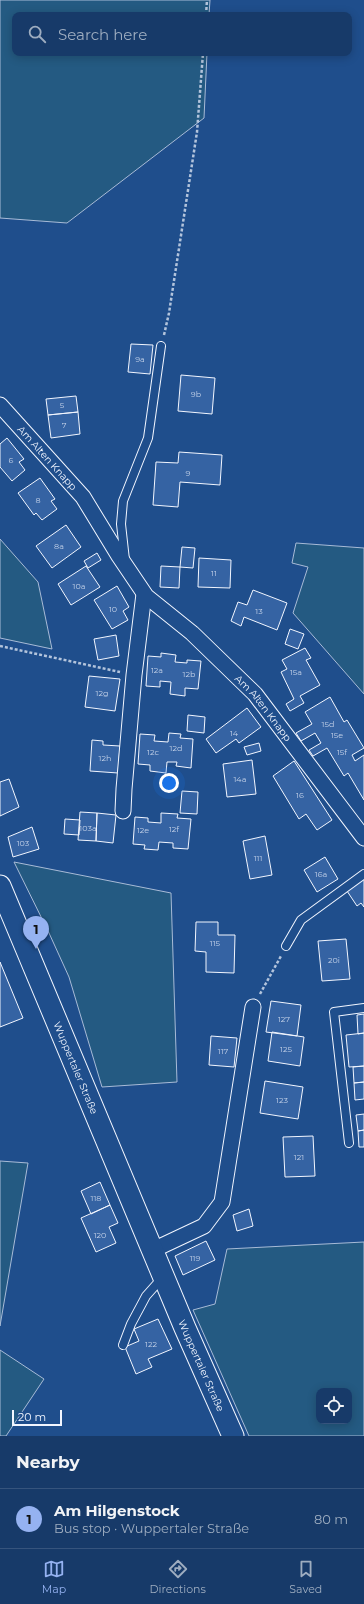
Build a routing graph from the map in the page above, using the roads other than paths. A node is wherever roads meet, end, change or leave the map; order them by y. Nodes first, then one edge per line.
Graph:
1 (161, 346) road end
2 (0, 405) edge
3 (125, 566) junction
4 (144, 594) junction
5 (124, 811) dead end
6 (364, 838) edge
7 (364, 874) edge
8 (0, 886) edge
9 (286, 946) road end
10 (254, 1007) road end
11 (364, 1008) edge
12 (349, 1143) dead end
13 (153, 1250) junction
14 (164, 1276) junction
15 (123, 1345) dead end
16 (233, 1436) edge

1 - 3 lane
2 - 3 street, Am Alten Knapp
3 - 4 street, Am Alten Knapp
4 - 5 street
4 - 6 street, Am Alten Knapp
7 - 9 lane
8 - 13 main road, Wuppertaler Straße
10 - 13 street
11 - 12 lane
13 - 14 main road, Wuppertaler Straße
14 - 15 lane
14 - 16 main road, Wuppertaler Straße

